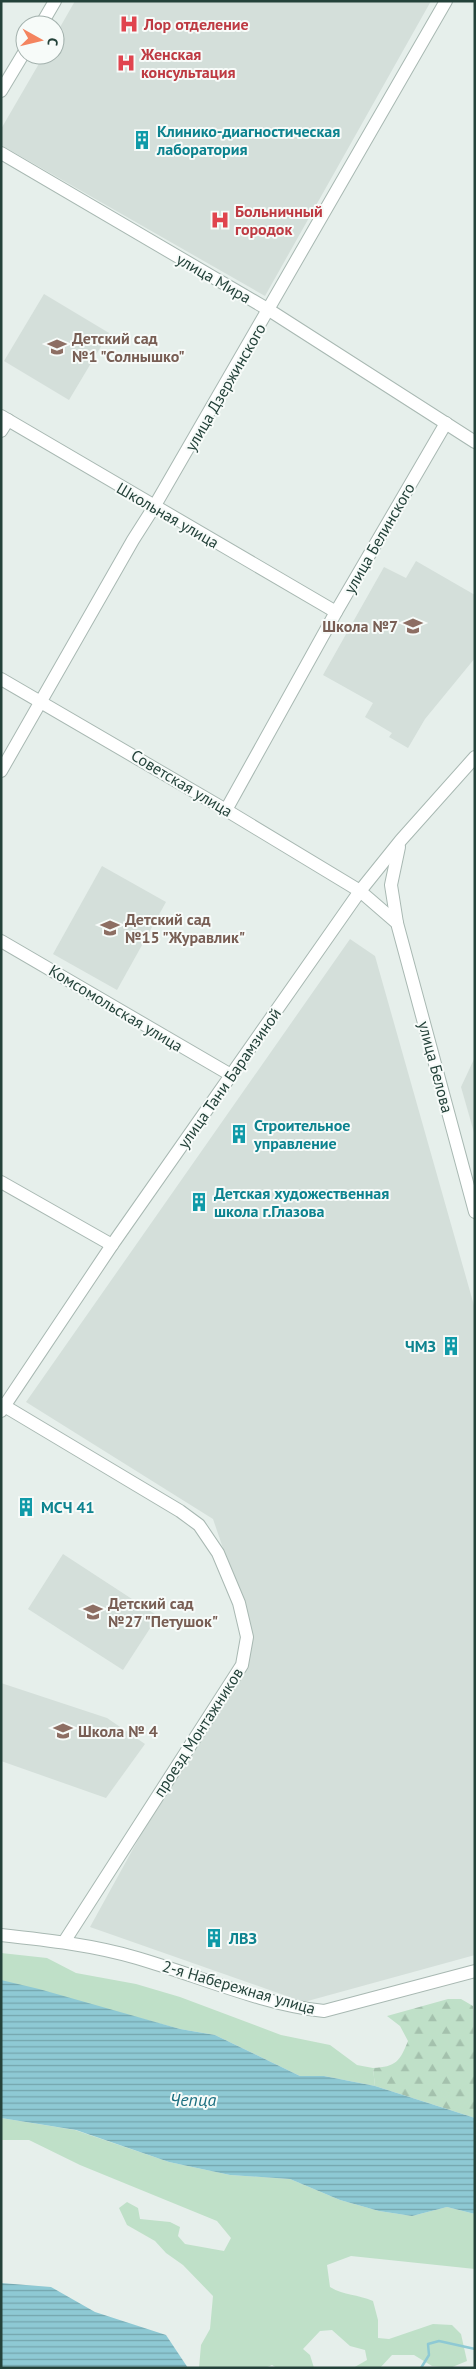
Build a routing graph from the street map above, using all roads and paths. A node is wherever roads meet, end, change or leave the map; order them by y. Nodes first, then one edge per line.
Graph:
1 (55, 1) edge
2 (446, 1) edge
3 (47, 15) edge
4 (17, 65) edge
5 (1, 91) edge
6 (1, 153) edge
7 (269, 310) junction
8 (4, 418) edge
9 (446, 423) junction
10 (1, 431) edge
11 (475, 442) edge
12 (154, 507) junction
13 (336, 612) junction
14 (1, 680) edge
15 (42, 701) junction
16 (475, 757) edge
17 (1, 771) edge
18 (226, 810) junction
19 (401, 840) junction
20 (360, 891) junction
21 (397, 923) junction
22 (1, 941) edge
23 (231, 1075) junction
24 (1, 1182) edge
25 (475, 1212) edge
26 (112, 1245) junction
27 (2, 1407) edge
28 (1, 1935) edge
29 (64, 1942) junction
30 (475, 1972) edge

1 - 3 street
2 - 7 street, улица Дзержинского
4 - 5 street
6 - 7 street, улица Мира
7 - 9 street, улица Мира
7 - 12 street, улица Дзержинского
8 - 10 street
8 - 12 street, Школьная улица
9 - 11 street, улица Мира
9 - 13 street, улица Белинского
12 - 13 street, Школьная улица
12 - 15 street, улица Дзержинского
13 - 18 street, улица Белинского
14 - 15 street, Советская улица
15 - 17 street, улица Дзержинского
15 - 18 street, Советская улица
16 - 19 street, улица Тани Барамзиной
18 - 20 street, Советская улица
19 - 20 street, улица Тани Барамзиной
19 - 21 street, улица Белова
20 - 21 street
20 - 23 street, улица Тани Барамзиной
21 - 25 street, улица Белова
22 - 23 street, Комсомольская улица
23 - 26 street, улица Тани Барамзиной
24 - 26 street
26 - 27 street, улица Тани Барамзиной
27 - 29 street, проезд Монтажников
28 - 29 street, 2-я Набережная улица
29 - 30 street, 2-я Набережная улица

